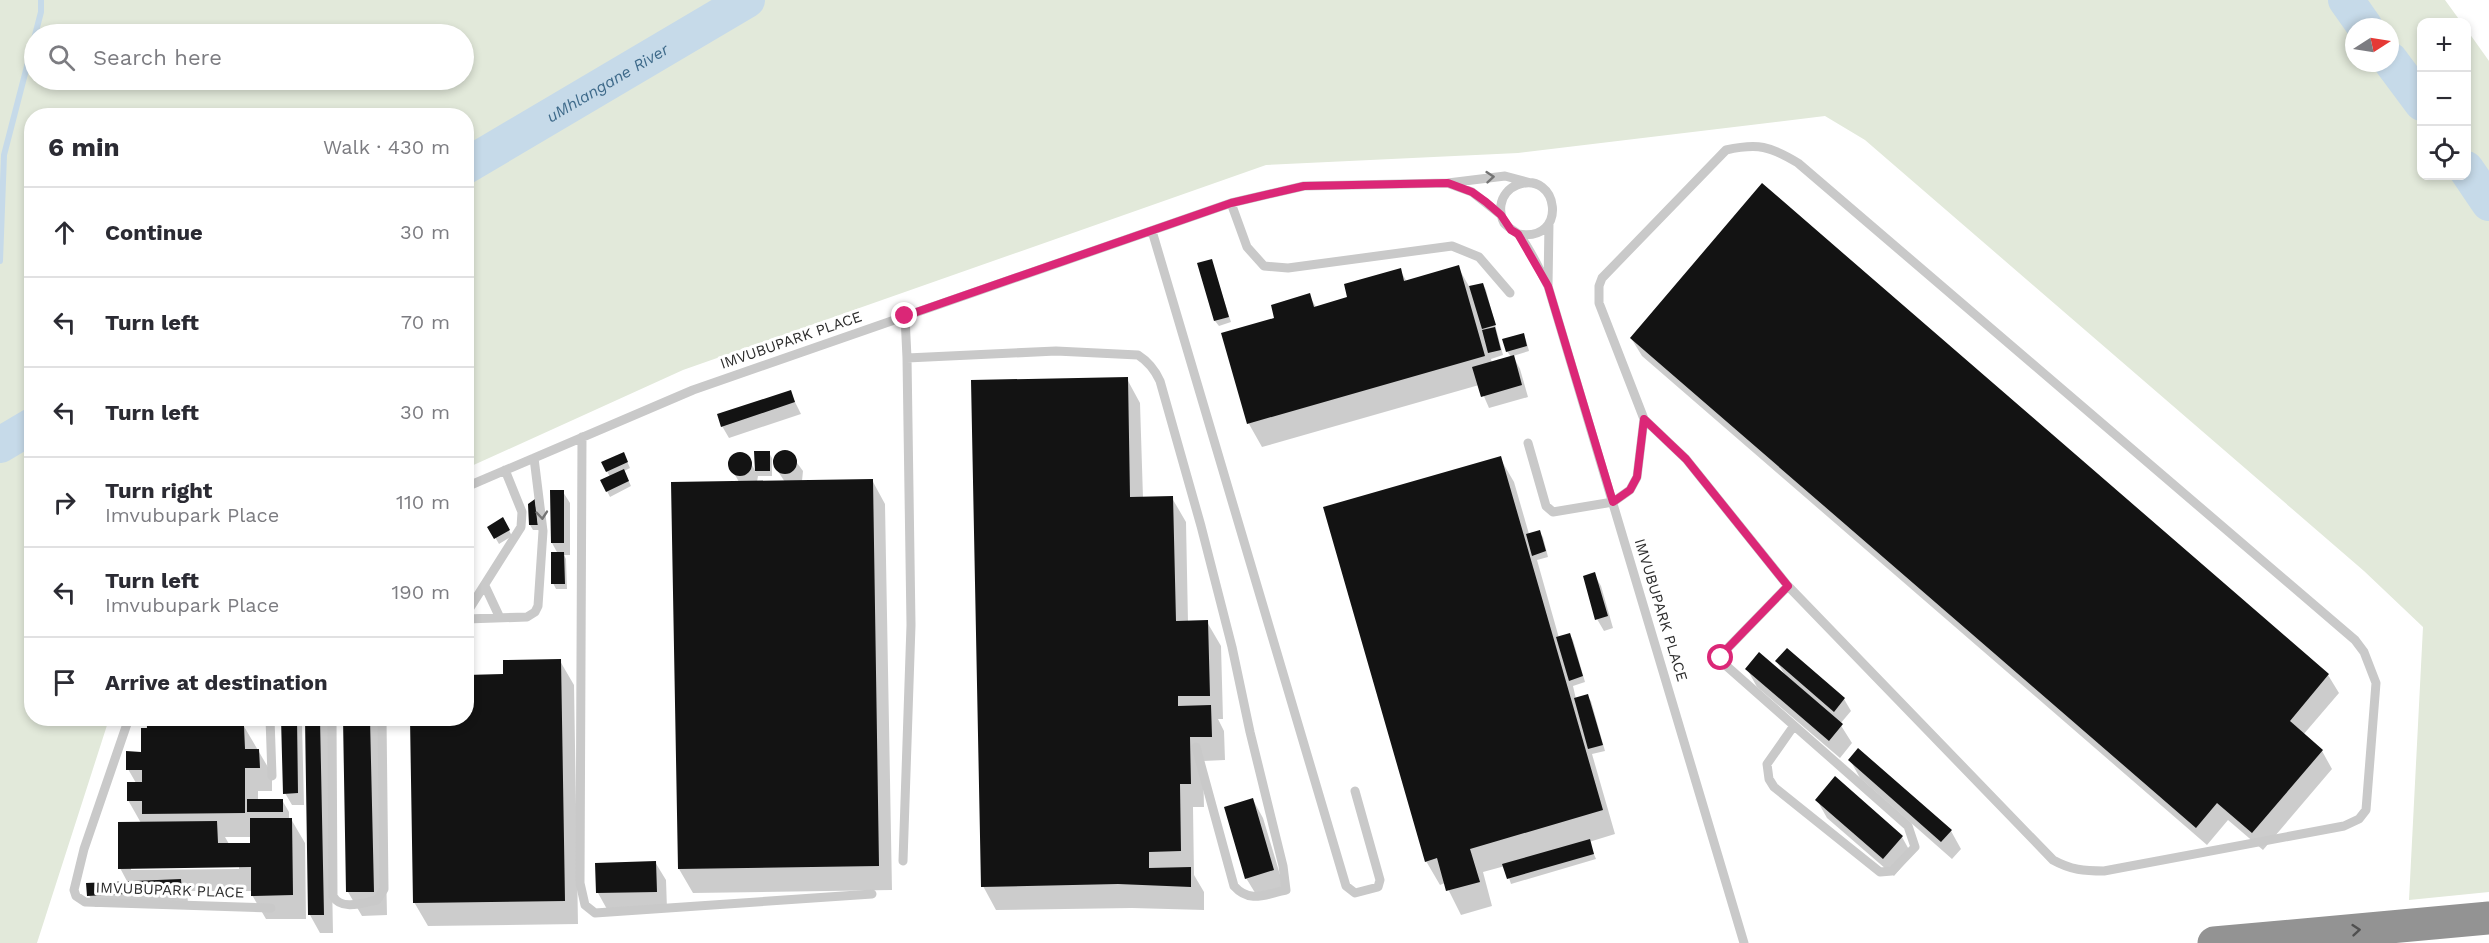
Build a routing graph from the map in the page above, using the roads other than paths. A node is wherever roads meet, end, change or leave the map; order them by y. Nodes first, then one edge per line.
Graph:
1 (1448, 183) junction
2 (1531, 183) junction
3 (1231, 203) junction
4 (1501, 215) junction
5 (1549, 223) junction
6 (1152, 231) junction
7 (1518, 234) junction
8 (1548, 286) junction
9 (1510, 293) dead end
10 (905, 316) junction
11 (907, 358) junction
12 (1644, 419) junction
13 (582, 436) junction
14 (1528, 443) dead end
15 (534, 458) junction
16 (505, 470) junction
17 (474, 484) edge
18 (1613, 502) junction
19 (485, 586) junction
20 (1788, 586) junction
21 (474, 602) edge
22 (500, 618) junction
23 (474, 619) edge
24 (126, 726) edge
25 (270, 726) edge
26 (332, 726) edge
27 (382, 726) edge
28 (1793, 727) junction
29 (1196, 747) dead end
30 (272, 776) dead end
31 (1355, 791) dead end
32 (903, 861) dead end
33 (872, 894) dead end
34 (271, 908) dead end
35 (2489, 918) edge
36 (1744, 943) edge
37 (2214, 943) edge

1 -> 2 lane, IMVUBUPARK PLACE
1 - 3 lane, IMVUBUPARK PLACE
1 - 4 lane, IMVUBUPARK PLACE
2 - 4 lane
2 - 5 lane, IMVUBUPARK PLACE
3 - 6 lane, IMVUBUPARK PLACE
3 - 9 lane
4 - 7 lane, IMVUBUPARK PLACE
5 - 7 lane
5 - 8 lane, IMVUBUPARK PLACE
6 - 10 lane, IMVUBUPARK PLACE
6 - 31 lane
7 - 8 lane, IMVUBUPARK PLACE
8 - 18 lane, IMVUBUPARK PLACE
10 - 11 lane
10 - 13 lane, IMVUBUPARK PLACE
11 - 29 lane
11 - 32 lane
12 - 18 lane
12 - 20 lane
12 - 20 lane
13 - 15 lane, IMVUBUPARK PLACE
13 - 33 lane
14 - 18 lane
15 - 16 lane, IMVUBUPARK PLACE
15 -> 22 lane
16 - 17 lane, IMVUBUPARK PLACE
16 - 19 lane
18 - 36 lane, IMVUBUPARK PLACE
19 - 21 lane
19 - 22 lane
20 - 28 lane
22 - 23 lane
24 - 34 lane, IMVUBUPARK PLACE
25 - 30 lane
26 - 27 lane
28 - 28 lane
37 -> 35 highway

